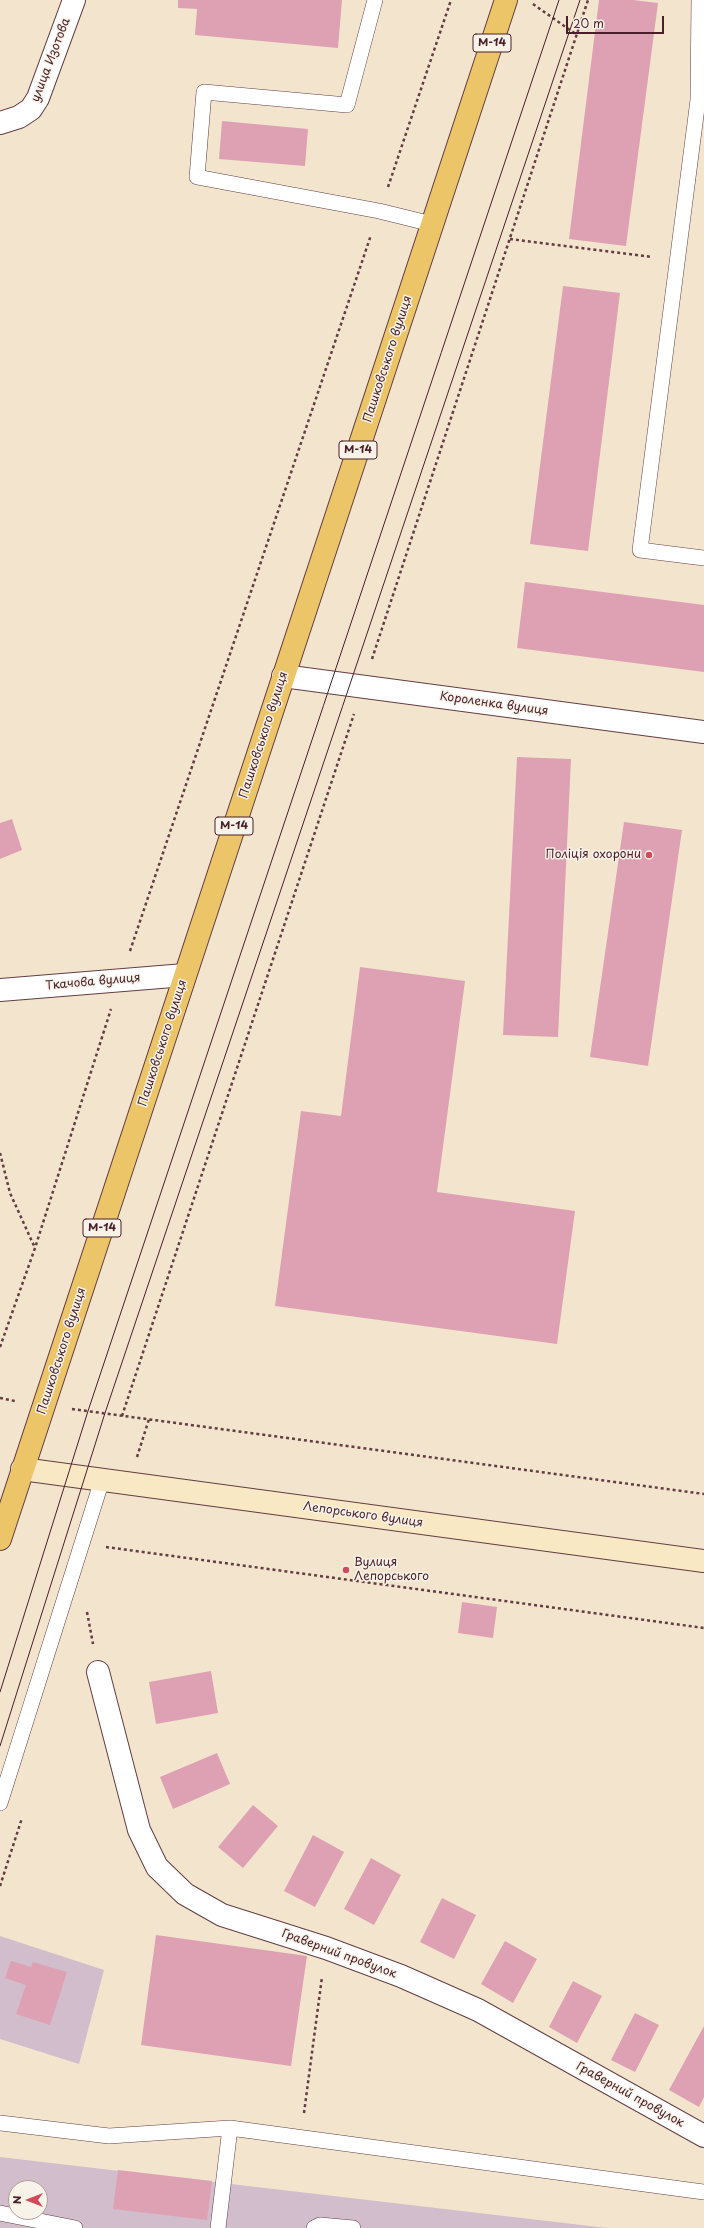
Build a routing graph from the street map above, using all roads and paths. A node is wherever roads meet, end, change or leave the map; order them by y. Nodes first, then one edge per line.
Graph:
1 (74, 0) edge
2 (375, 0) edge
3 (451, 0) edge
4 (506, 0) edge
5 (528, 0) edge
6 (588, 0) edge
7 (699, 0) edge
8 (577, 35) junction
9 (701, 100) edge
10 (0, 123) edge
11 (379, 211) junction
12 (432, 224) junction
13 (510, 239) junction
14 (677, 261) junction
15 (704, 558) edge
16 (283, 676) junction
17 (362, 687) junction
18 (704, 732) edge
19 (185, 975) junction
20 (120, 980) junction
21 (0, 990) edge
22 (0, 1153) edge
23 (35, 1248) junction
24 (0, 1347) edge
25 (44, 1405) junction
26 (122, 1416) junction
27 (149, 1419) junction
28 (22, 1469) junction
29 (102, 1480) junction
30 (128, 1483) junction
31 (704, 1494) edge
32 (0, 1539) edge
33 (108, 1548) dead end
34 (704, 1561) edge
35 (88, 1612) dead end
36 (704, 1628) edge
37 (98, 1672) joint
38 (0, 1803) edge
39 (326, 1948) junction
40 (0, 2123) edge
41 (230, 2128) junction
42 (704, 2136) edge
43 (300, 2137) junction
44 (704, 2192) edge
45 (0, 2213) edge
46 (75, 2228) edge
47 (218, 2228) edge
48 (314, 2228) edge
49 (353, 2228) edge

1 - 10 street, улица Изотова
2 - 11 lane
3 - 11 path
4 - 12 highway, Пашковського вулиця / М-14
5 - 8 path
6 - 8 path
7 - 9 lane
8 - 13 path
9 - 14 lane
11 - 12 lane
11 - 20 path
12 - 16 highway, Пашковського вулиця / М-14
13 - 14 path
13 - 17 path
14 - 15 lane
16 - 17 street, Короленка вулиця
16 - 19 highway, Пашковського вулиця / М-14
17 - 18 street, Короленка вулиця
17 - 26 path
19 - 20 street, Ткачова вулиця
19 - 25 highway, Пашковського вулиця / М-14
20 - 21 street, Ткачова вулиця
20 - 23 path
22 - 23 path
23 - 24 path
25 - 26 path
25 - 28 highway, Пашковського вулиця / М-14
26 - 27 path
27 - 30 path
27 - 31 path
28 - 29 main road, Лепорського вулиця
28 - 32 highway, Пашковського вулиця / М-14
29 - 30 main road, Лепорського вулиця
29 - 38 lane
30 - 34 main road, Лепорського вулиця
33 - 36 path
35 - 37 path
37 - 39 street, Граверний провулок
39 - 42 street, Граверний провулок
39 - 43 path
40 - 41 lane
41 - 43 lane
41 - 47 lane
43 - 44 lane
45 - 46 lane
48 - 49 lane

